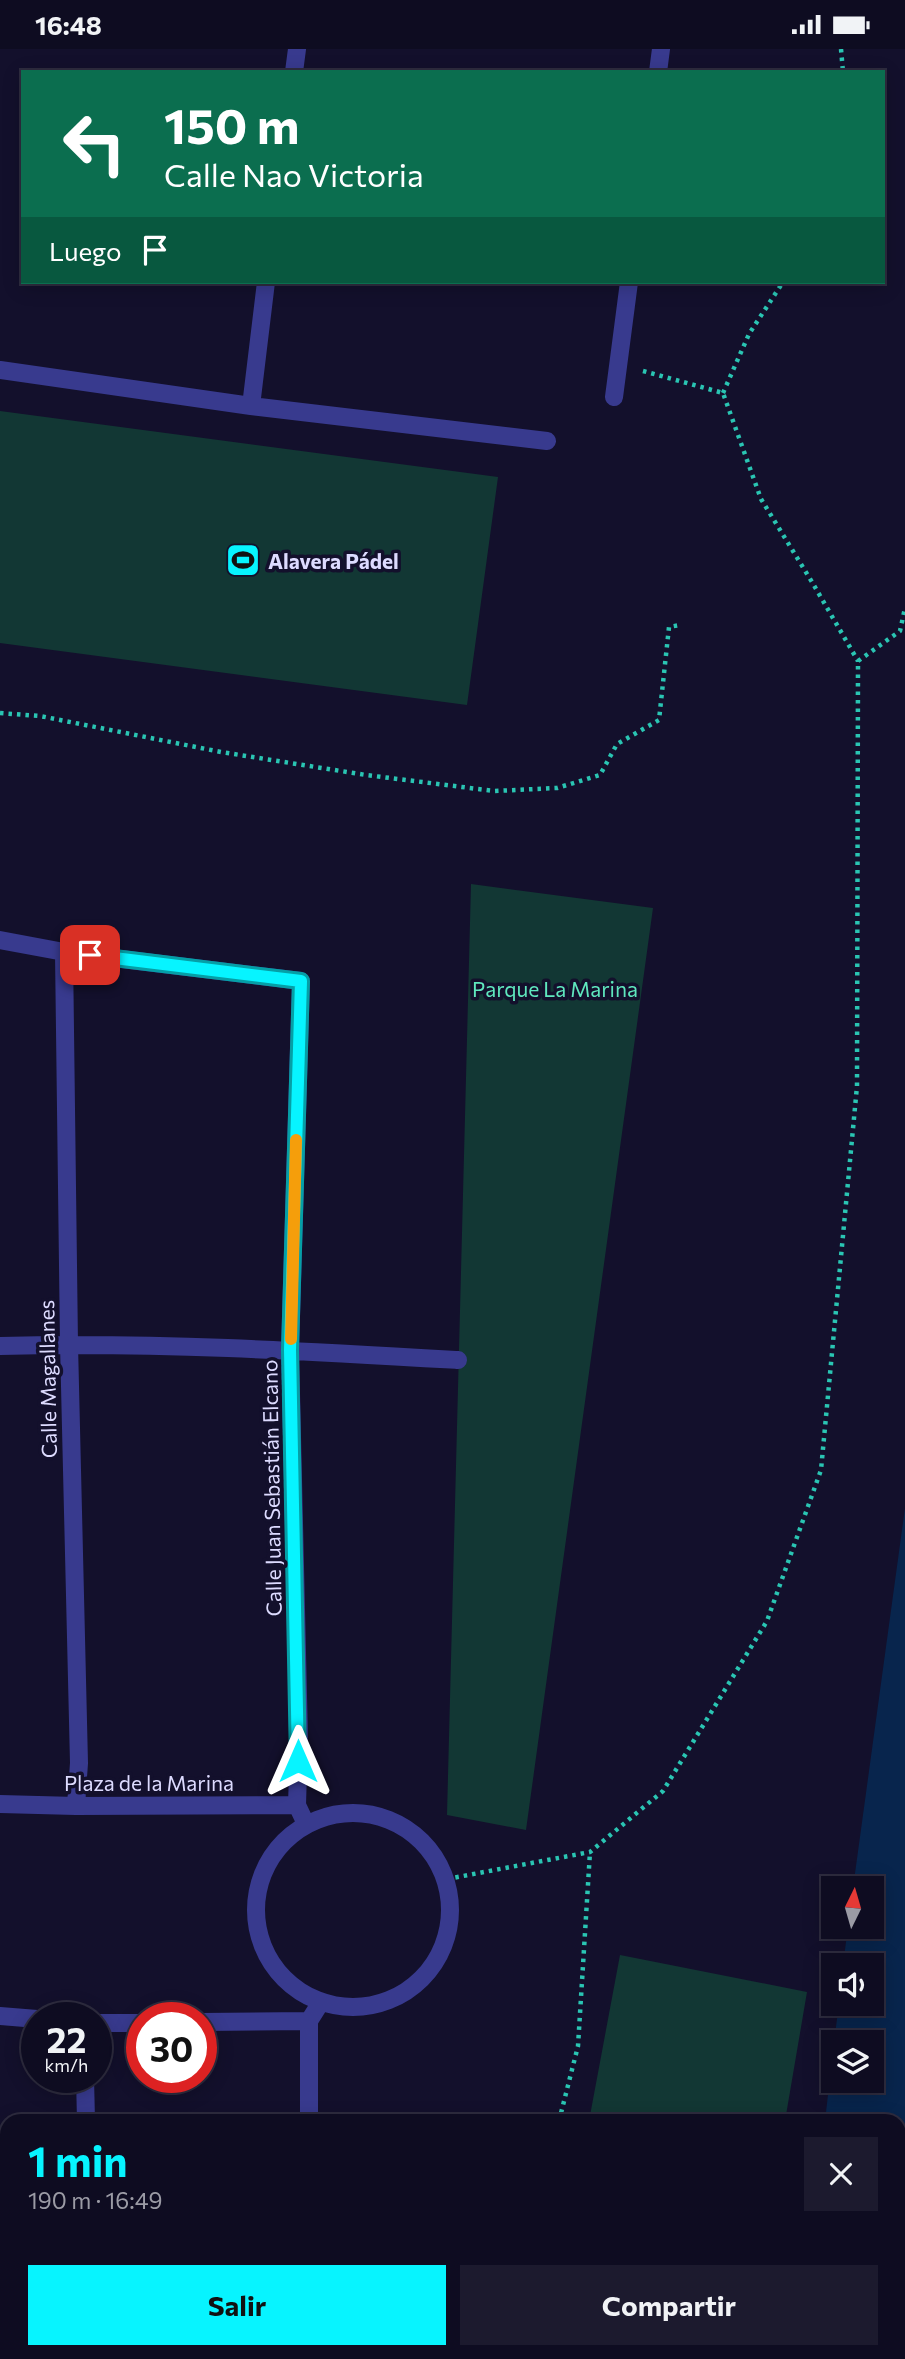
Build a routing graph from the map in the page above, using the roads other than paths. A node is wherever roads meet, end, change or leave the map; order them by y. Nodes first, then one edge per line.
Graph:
1 (297, 49) edge
2 (661, 49) edge
3 (294, 70) edge
4 (658, 70) edge
5 (266, 284) edge
6 (629, 284) edge
7 (0, 370) edge
8 (614, 397) dead end
9 (251, 407) junction
10 (547, 441) dead end
11 (0, 940) edge
12 (64, 952) junction
13 (69, 1344) junction
14 (0, 1346) edge
15 (290, 1350) junction
16 (458, 1360) dead end
17 (0, 1804) edge
18 (297, 1805) junction
19 (76, 1806) junction
20 (306, 1823) junction
21 (321, 2002) junction
22 (0, 2016) edge
23 (21, 2018) edge
24 (309, 2021) junction
25 (217, 2022) edge
26 (85, 2093) edge
27 (86, 2114) edge
28 (309, 2114) edge

1 - 3 street
2 - 4 street
5 - 9 street
6 - 8 street
7 - 9 street
9 - 10 street
11 - 12 street
12 - 13 street, Calle Magallanes
12 - 15 street, Calle Juan Sebastián Elcano
13 - 14 street
13 - 15 street
13 - 19 street, Calle Magallanes
15 - 16 street
15 - 18 street, Calle Juan Sebastián Elcano
17 - 19 street, Plaza de la Marina
18 - 19 street, Plaza de la Marina
18 - 20 street, Calle Juan Sebastián Elcano
20 - 21 street
20 - 21 street
21 - 24 street
22 - 23 street
24 - 25 street
24 - 28 street
26 - 27 street

